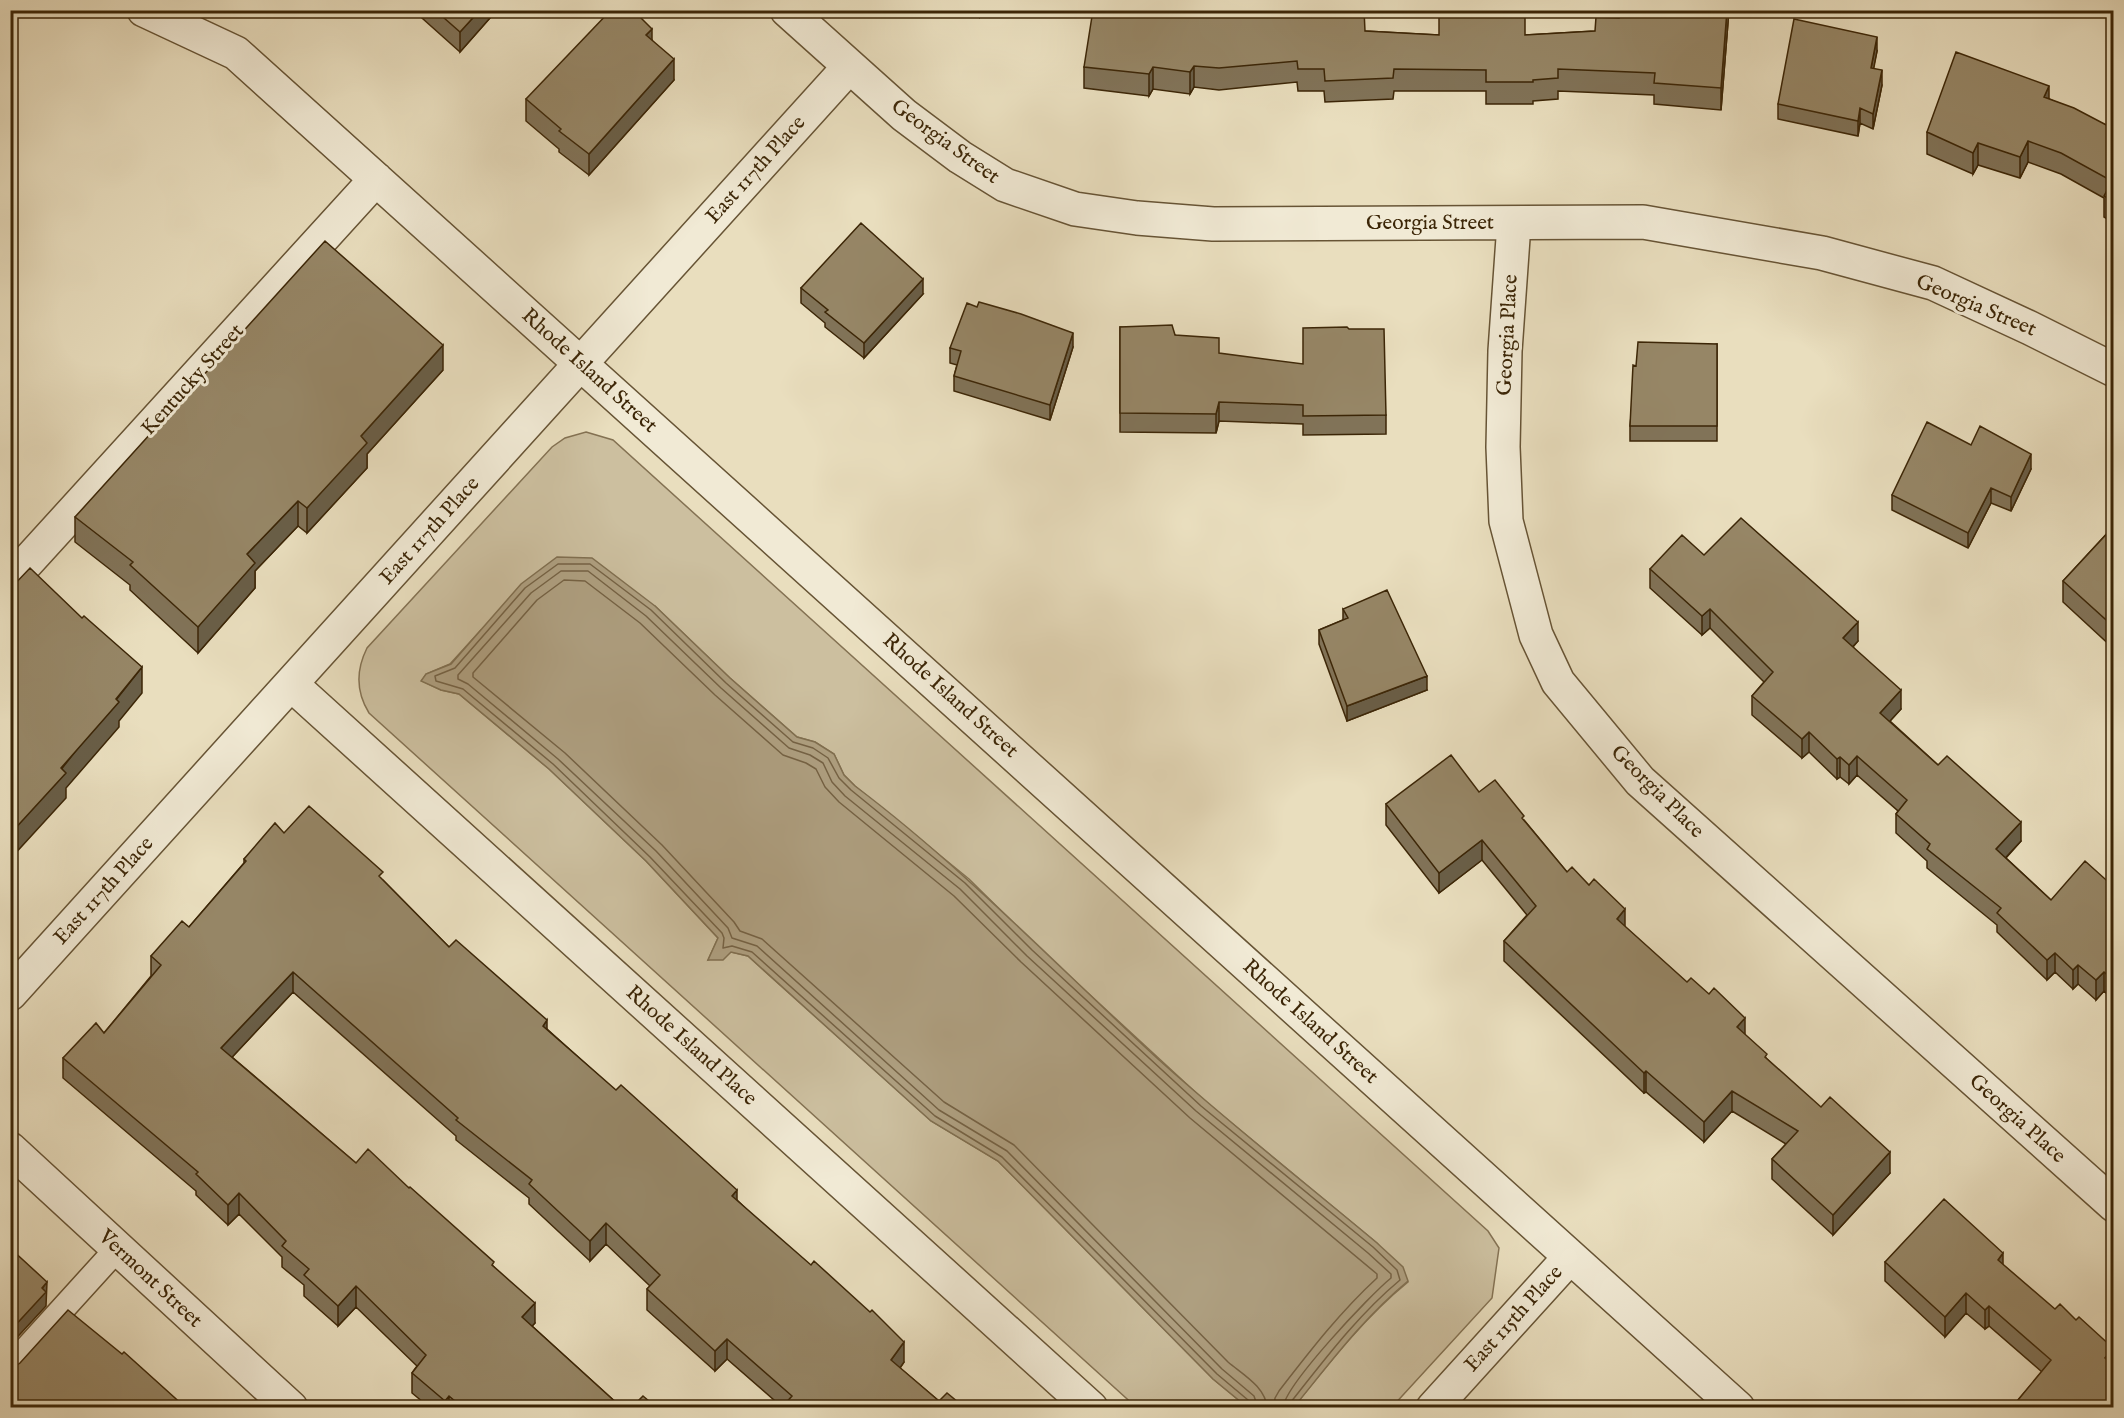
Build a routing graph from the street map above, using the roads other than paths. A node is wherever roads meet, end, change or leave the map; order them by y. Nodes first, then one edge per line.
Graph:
1 (144, 10) edge
2 (787, 10) edge
3 (849, 67) junction
4 (376, 179) junction
5 (1514, 224) junction
6 (581, 364) junction
7 (2114, 370) edge
8 (10, 581) edge
9 (291, 684) junction
10 (10, 994) edge
11 (10, 1149) edge
12 (2114, 1205) edge
13 (117, 1249) junction
14 (1570, 1257) junction
15 (10, 1367) edge
16 (291, 1407) edge
17 (1091, 1407) edge
18 (1432, 1407) edge
19 (1738, 1407) edge

1 - 4 street, Rhode Island Street
2 - 3 street, Georgia Street
3 - 5 street, Georgia Street
3 - 6 street, East 117th Place
4 - 6 street, Rhode Island Street
4 - 8 street, Kentucky Street
5 - 7 street, Georgia Street
5 - 12 street, Georgia Place
6 - 9 street, East 117th Place
6 - 14 street, Rhode Island Street
9 - 10 street, East 117th Place
9 - 17 street, Rhode Island Place
11 - 13 street, Vermont Street
13 - 15 lane
13 - 16 street, Vermont Street
14 - 18 street, East 115th Place
14 - 19 street, Rhode Island Street

